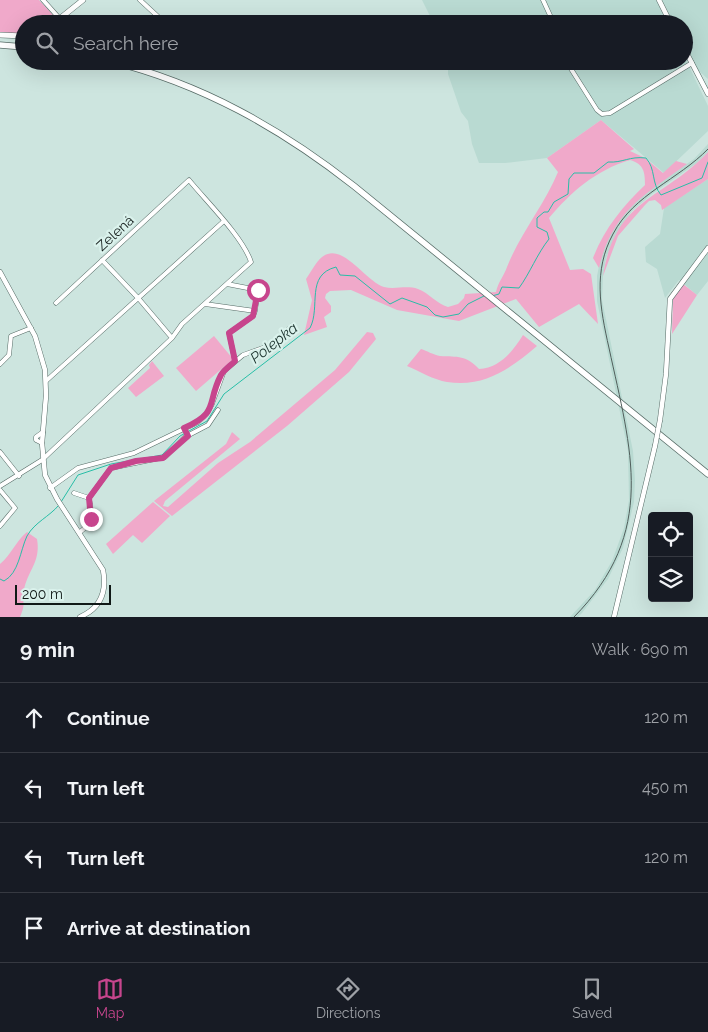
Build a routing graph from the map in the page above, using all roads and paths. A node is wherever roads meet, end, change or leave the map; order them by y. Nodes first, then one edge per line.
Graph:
1 (43, 0) edge
2 (83, 0) edge
3 (140, 0) edge
4 (543, 0) edge
5 (659, 0) edge
6 (56, 15) edge
7 (65, 15) edge
8 (156, 15) edge
9 (550, 15) edge
10 (667, 15) edge
11 (0, 35) edge
12 (15, 36) edge
13 (0, 45) edge
14 (15, 46) edge
15 (693, 65) edge
16 (138, 70) edge
17 (572, 70) edge
18 (680, 70) edge
19 (708, 94) edge
20 (224, 222) junction
21 (708, 248) edge
22 (102, 260) junction
23 (0, 272) edge
24 (227, 284) junction
25 (139, 299) junction
26 (56, 302) dead end
27 (205, 304) junction
28 (254, 311) junction
29 (293, 325) dead end
30 (31, 328) junction
31 (172, 338) junction
32 (235, 361) junction
33 (0, 364) edge
34 (46, 381) junction
35 (218, 410) dead end
36 (186, 432) junction
37 (0, 452) edge
38 (42, 460) junction
39 (708, 474) edge
40 (19, 476) junction
41 (0, 486) edge
42 (50, 488) junction
43 (0, 490) edge
44 (74, 493) dead end
45 (89, 498) junction
46 (0, 526) edge
47 (80, 532) junction
48 (80, 617) edge
49 (614, 617) edge

1 - 6 street
2 - 7 main road
3 - 8 street
4 - 9 street
5 - 10 street
11 - 12 main road
13 - 14 main road
15 - 19 street
16 - 39 main road
17 - 18 street
20 - 22 street, Zelená
20 - 24 street
20 - 25 street
21 - 49 street, bridge
22 - 25 street
22 - 26 street, Zelená
23 - 30 street
24 - 27 street
24 - 28 street
25 - 31 street
25 - 34 street
27 - 28 street
27 - 31 street
28 - 32 street
29 - 32 street
30 - 33 street
30 - 34 street
31 - 38 street
32 - 36 street
34 - 38 street
35 - 36 street
36 - 42 street
36 - 45 street
37 - 40 street
38 - 40 street
38 - 42 street
40 - 41 street
42 - 47 street
43 - 46 street
44 - 45 street
45 - 47 street
47 - 48 street

